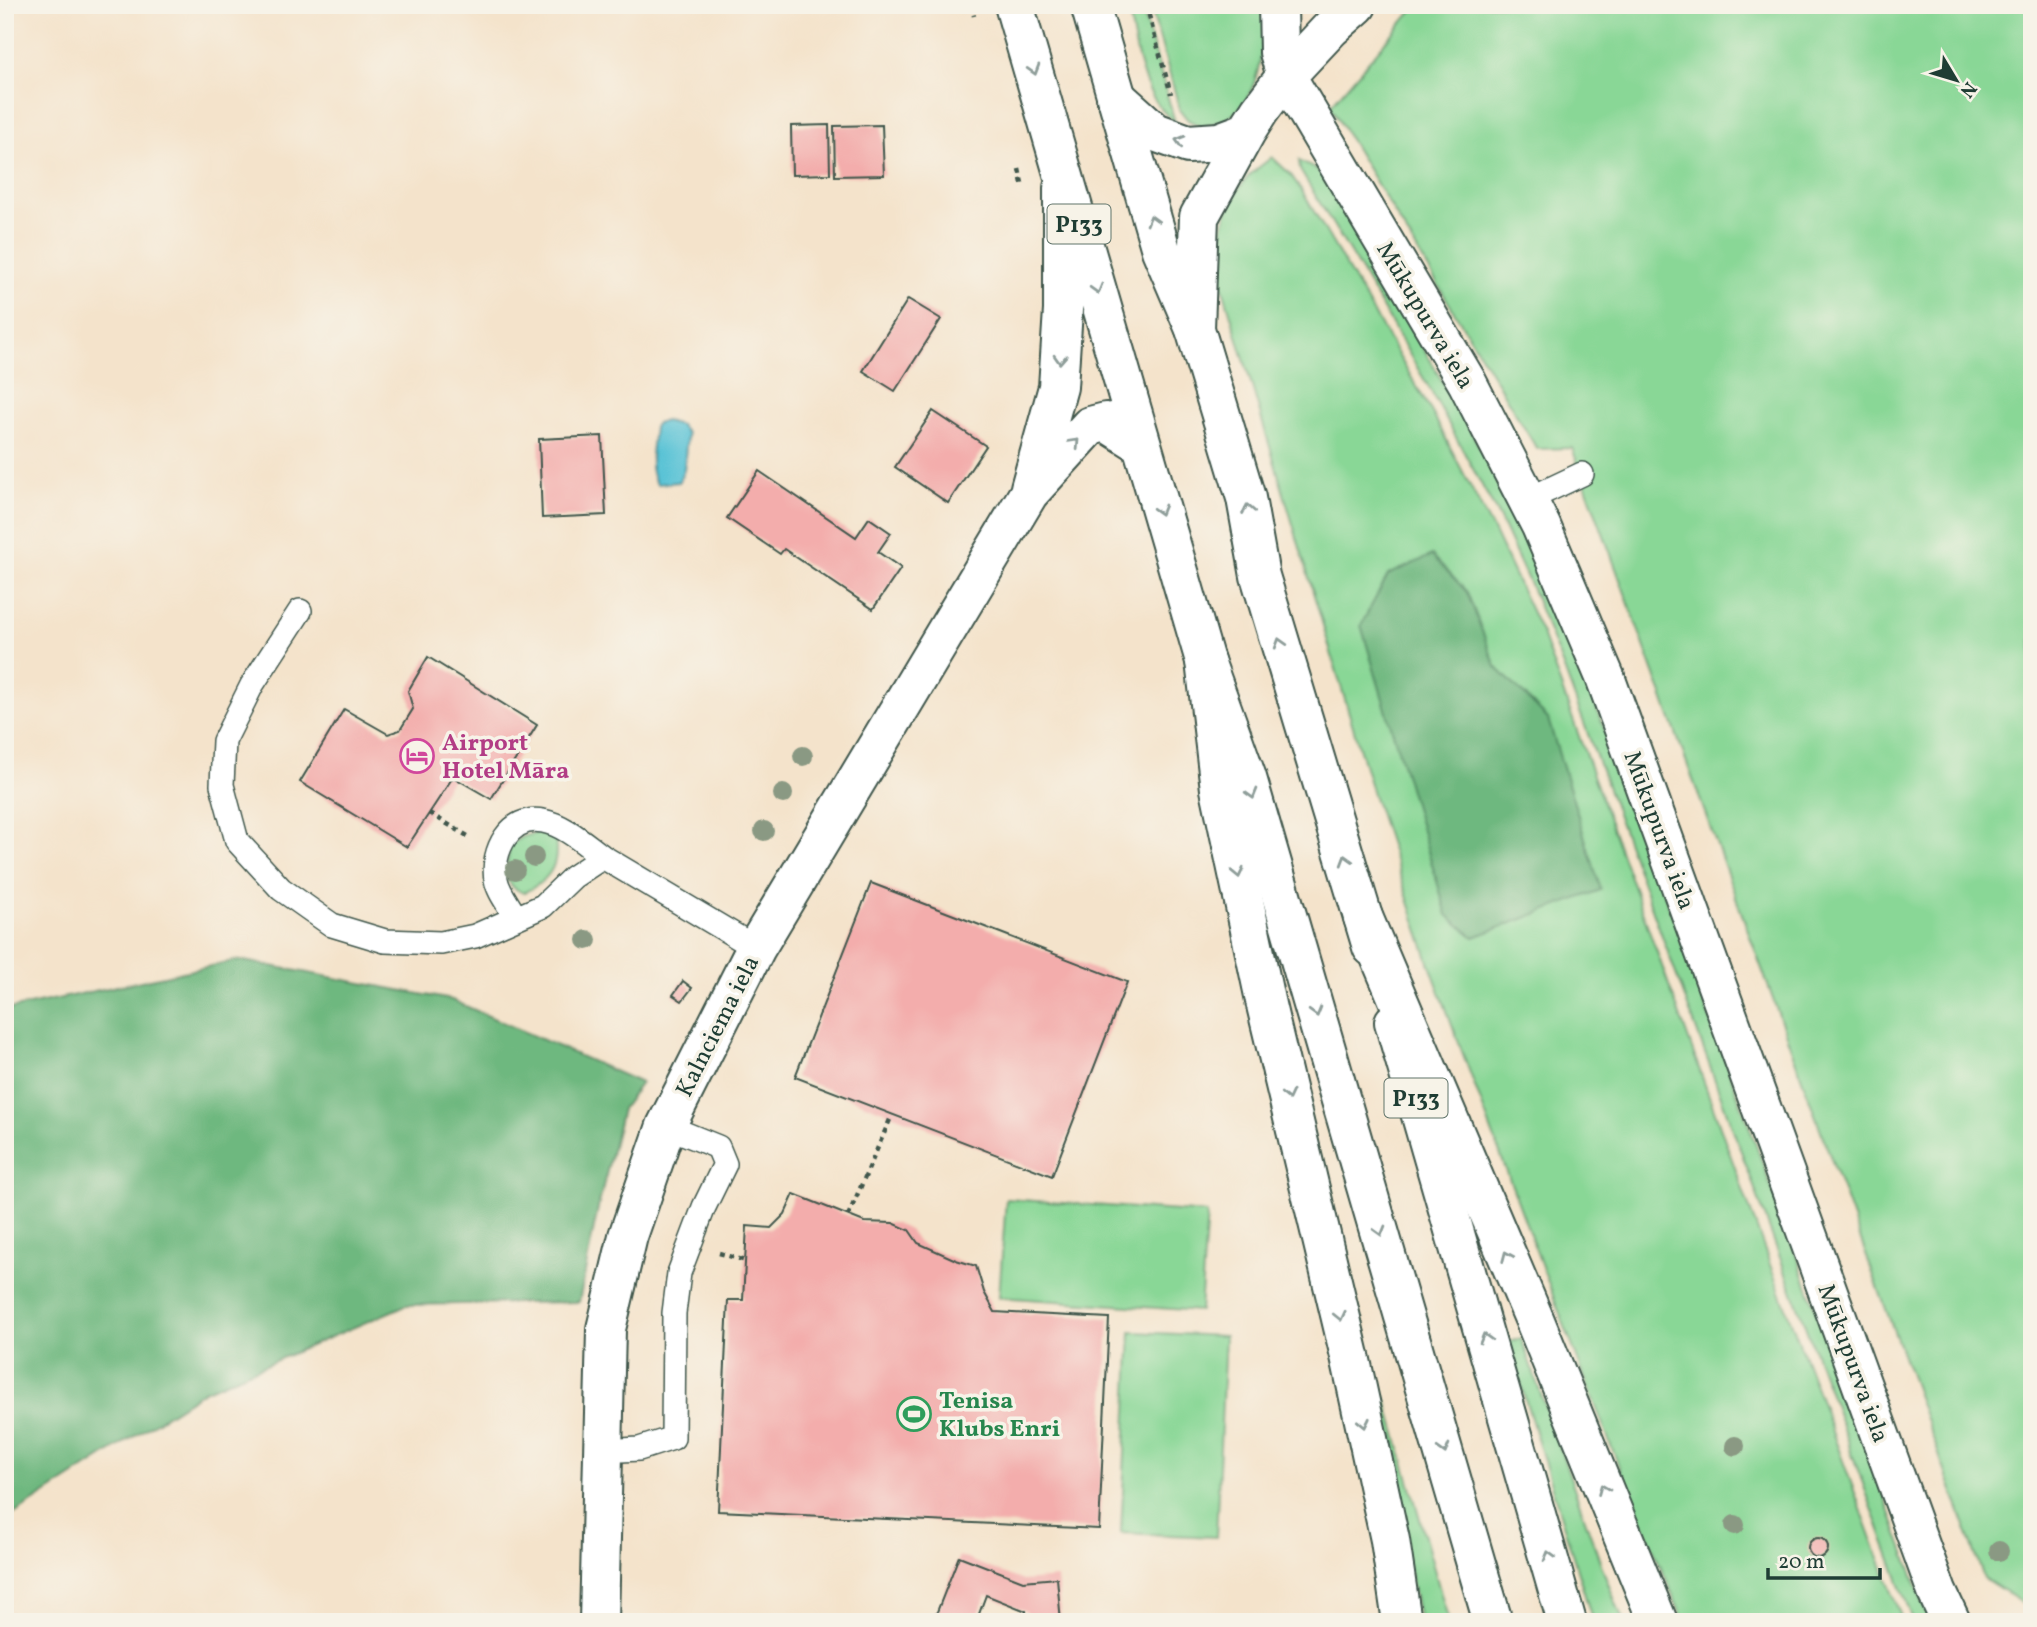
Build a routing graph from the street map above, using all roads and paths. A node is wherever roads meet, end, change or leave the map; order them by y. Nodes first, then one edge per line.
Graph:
1 (971, 5) edge
2 (1014, 5) edge
3 (1090, 5) edge
4 (1146, 5) edge
5 (1278, 5) edge
6 (1357, 5) edge
7 (975, 18) dead end
8 (1286, 76) junction
9 (1116, 97) junction
10 (1246, 132) junction
11 (1188, 144) junction
12 (1016, 157) dead end
13 (1063, 168) junction
14 (1024, 194) dead end
15 (1195, 329) junction
16 (1141, 444) junction
17 (1582, 474) dead end
18 (1028, 493) junction
19 (1527, 500) junction
20 (300, 611) dead end
21 (1205, 661) junction
22 (429, 813) dead end
23 (475, 840) dead end
24 (603, 857) junction
25 (1363, 917) junction
26 (516, 918) junction
27 (756, 948) junction
28 (892, 1115) dead end
29 (666, 1126) junction
30 (848, 1216) dead end
31 (603, 1451) junction
32 (599, 1622) edge
33 (1402, 1622) edge
34 (1493, 1622) edge
35 (1567, 1622) edge
36 (1658, 1622) edge
37 (1951, 1622) edge

1 - 7 path
2 -> 13 main road, P133
3 - 9 main road, P133
4 - 11 path
5 - 8 main road, Mūkupurva iela
6 - 8 main road
8 - 10 main road
8 - 19 main road, Mūkupurva iela
11 -> 9 main road
15 -> 9 main road, P133
10 - 11 main road
10 - 15 main road
12 - 14 path
13 -> 16 main road, P133
13 -> 18 main road, Kalnciema iela
25 -> 15 main road, P133
18 -> 16 main road, Kalnciema iela
16 -> 21 main road, P133
17 - 19 lane
18 - 27 main road, Kalnciema iela
19 - 37 main road, Mūkupurva iela
20 - 26 lane
21 -> 33 main road
21 -> 34 main road, P133
22 - 23 path
24 - 26 lane
24 - 26 lane
24 - 27 lane
35 -> 25 main road, P133
36 -> 25 main road
27 - 29 main road, Kalnciema iela
28 - 30 path
29 - 31 main road, Kalnciema iela
29 - 31 lane
31 - 32 main road, Kalnciema iela

